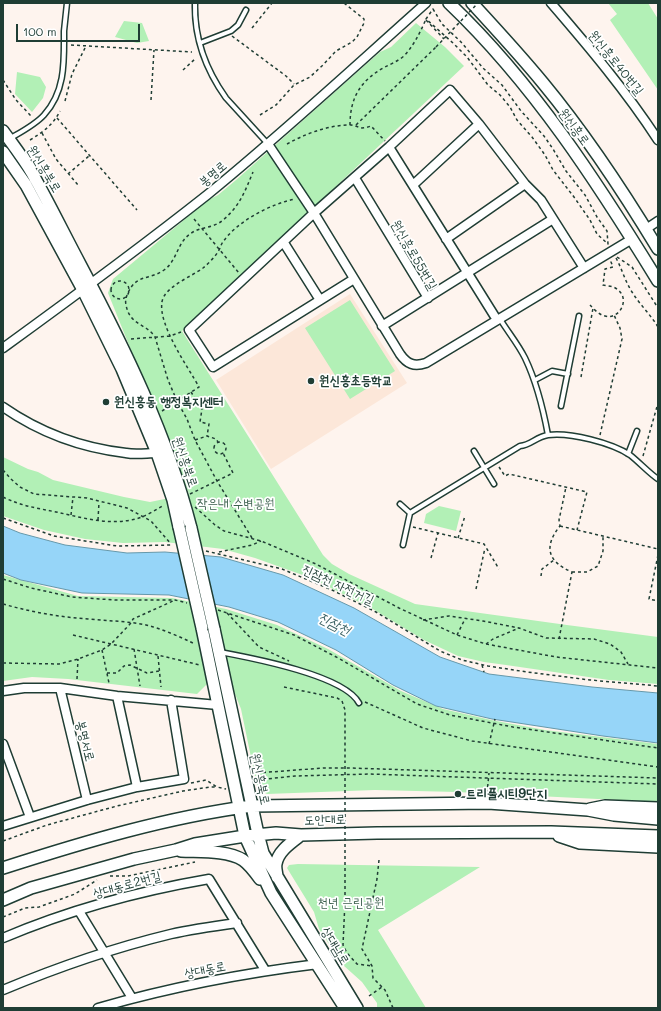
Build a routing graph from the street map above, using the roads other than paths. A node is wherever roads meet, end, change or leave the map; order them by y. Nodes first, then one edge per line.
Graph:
1 (67, 3) edge
2 (195, 3) edge
3 (426, 3) edge
4 (449, 3) edge
5 (472, 3) edge
6 (551, 3) edge
7 (246, 10) dead end
8 (200, 43) junction
9 (479, 124) junction
10 (6, 135) edge
11 (658, 140) edge
12 (268, 144) junction
13 (390, 147) junction
14 (3, 152) edge
15 (355, 178) junction
16 (525, 184) junction
17 (413, 185) junction
18 (314, 213) junction
19 (553, 219) junction
20 (658, 221) edge
21 (646, 229) junction
22 (446, 239) junction
23 (632, 239) junction
24 (284, 243) junction
25 (658, 249) edge
26 (584, 268) junction
27 (467, 273) junction
28 (354, 279) junction
29 (658, 281) edge
30 (87, 287) junction
31 (428, 298) junction
32 (320, 300) junction
33 (579, 316) dead end
34 (498, 319) junction
35 (382, 326) junction
36 (3, 348) edge
37 (568, 374) junction
38 (535, 380) junction
39 (561, 406) dead end
40 (3, 407) edge
41 (637, 431) dead end
42 (548, 435) junction
43 (474, 451) dead end
44 (157, 453) junction
45 (628, 454) junction
46 (484, 468) junction
47 (658, 479) edge
48 (494, 484) dead end
49 (400, 504) dead end
50 (410, 513) junction
51 (402, 545) dead end
52 (208, 628) junction
53 (218, 651) junction
54 (60, 688) junction
55 (3, 692) edge
56 (117, 696) junction
57 (171, 700) junction
58 (359, 703) dead end
59 (218, 705) junction
60 (3, 744) edge
61 (137, 787) junction
62 (87, 800) junction
63 (252, 806) junction
64 (238, 808) junction
65 (658, 808) edge
66 (588, 810) junction
67 (30, 817) junction
68 (658, 819) edge
69 (3, 826) edge
70 (551, 832) junction
71 (258, 834) junction
72 (301, 835) junction
73 (245, 836) junction
74 (658, 836) edge
75 (658, 846) edge
76 (176, 850) junction
77 (3, 868) edge
78 (277, 877) junction
79 (271, 893) junction
80 (3, 900) edge
81 (79, 911) junction
82 (237, 923) junction
83 (3, 938) edge
84 (105, 952) junction
85 (318, 964) junction
86 (265, 970) junction
87 (3, 990) edge
88 (132, 998) junction
89 (98, 1008) edge
90 (345, 1008) edge
91 (357, 1008) edge

1 - 10 lane
2 - 8 lane
3 - 12 street, 봉명로
4 - 23 street, 원신흥로
5 - 21 street, 원신흥로
6 - 11 street, 원신흥로40번길
7 - 8 lane
8 - 12 lane
9 - 13 street
9 - 16 street
9 - 17 street
10 - 30 street, 원신흥북로
12 - 18 street
12 - 30 street, 봉명로
13 - 15 street
13 - 17 street
14 - 30 street, 원신흥북로
15 - 18 street
15 - 31 street, 원신흥로55번길
16 - 19 street
16 - 22 street
17 - 22 street
18 - 24 street
18 - 28 street
19 - 26 street
19 - 27 street
20 - 21 street
21 - 25 street, 원신흥로
22 - 27 street
23 - 26 street
23 - 29 street, 원신흥로
24 - 32 street
24 - 32 street
26 - 34 street
27 - 31 street
27 - 34 street
28 - 32 street
28 - 35 street
30 - 36 street, 봉명로
30 - 44 street, 원신흥북로
30 - 52 street, 원신흥북로, bridge
31 - 35 street, 원신흥로55번길
33 - 37 lane
34 - 35 street
34 - 38 lane
37 - 38 lane
37 - 39 lane
38 - 42 lane
40 - 44 street
41 - 45 lane
42 - 45 lane
42 - 46 lane
43 - 46 lane
44 - 52 street, 원신흥북로, bridge
45 - 47 lane
46 - 48 lane
46 - 50 lane
49 - 50 lane
50 - 51 lane
52 - 53 street, 원신흥북로
52 - 59 street, 원신흥북로
53 - 58 lane
53 - 63 street, 원신흥북로
54 - 55 street
54 - 56 street
54 - 62 street, 봉명서로
56 - 57 street
56 - 61 street
57 - 59 street
57 - 61 street
59 - 64 street, 원신흥북로
60 - 67 street
61 - 62 street
62 - 67 street
63 - 64 street, 도안대로
63 - 66 street, 도안대로
63 - 71 street, 원신흥북로
64 - 73 street, 원신흥북로
64 - 77 street, 도안대로
65 - 66 street
66 - 68 street, 도안대로
67 - 69 street
70 - 72 street, 도안대로
70 - 74 street, 도안대로
70 - 75 street
71 - 72 street, 도안대로
71 - 73 street, 도안대로
71 - 78 street, 상대남로
72 - 78 street
73 - 76 street, 도안대로
73 - 79 street, 상대남로
76 - 79 street
76 - 80 street, 도안대로
78 - 91 street, 상대남로
79 - 85 street, 상대남로
81 - 82 street, 상대동로2번길
81 - 83 street, 상대동로2번길
81 - 84 street
82 - 84 street
82 - 86 street, 상대동로2번길
84 - 87 street
84 - 88 street
85 - 86 street, 상대동로
85 - 90 street, 상대남로
86 - 88 street, 상대동로
88 - 89 street, 상대동로

